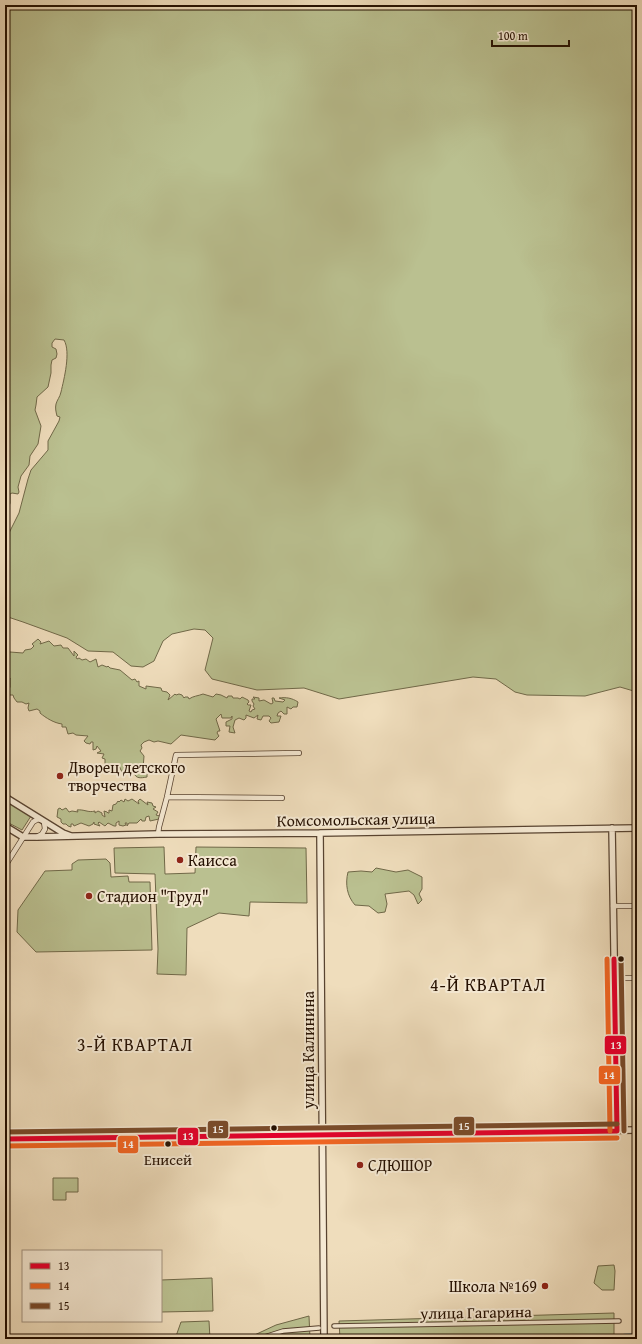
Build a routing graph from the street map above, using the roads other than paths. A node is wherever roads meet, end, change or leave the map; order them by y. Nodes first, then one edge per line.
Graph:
1 (299, 753) dead end
2 (5, 797) edge
3 (167, 797) junction
4 (282, 798) dead end
5 (43, 821) junction
6 (5, 826) edge
7 (612, 828) junction
8 (637, 828) edge
9 (320, 833) junction
10 (158, 834) junction
11 (23, 837) junction
12 (37, 837) junction
13 (75, 837) junction
14 (5, 866) edge
15 (613, 906) junction
16 (637, 906) edge
17 (614, 978) junction
18 (637, 978) edge
19 (637, 1130) edge
20 (617, 1131) junction
21 (322, 1135) junction
22 (5, 1139) edge
23 (619, 1321) dead end
24 (334, 1326) dead end
25 (319, 1328) dead end
26 (258, 1339) edge
27 (324, 1339) edge

1 - 3 street
2 - 5 street, Комсомольская улица
3 - 4 street
3 - 10 street
5 - 11 street
5 - 12 street
5 - 13 street, Комсомольская улица
6 - 11 street
7 - 8 street, Комсомольская улица
7 - 9 street, Комсомольская улица
7 - 15 street
9 - 10 street, Комсомольская улица
9 - 21 street, улица Калинина
10 - 13 street, Комсомольская улица
11 - 12 street, Комсомольская улица
11 - 14 street
12 - 13 street, Комсомольская улица
15 - 16 street
15 - 17 street
17 - 18 street
17 - 20 street
19 - 20 street
20 - 21 street
21 - 22 street
21 - 27 street, улица Калинина
23 - 24 street, улица Гагарина
25 - 26 street

